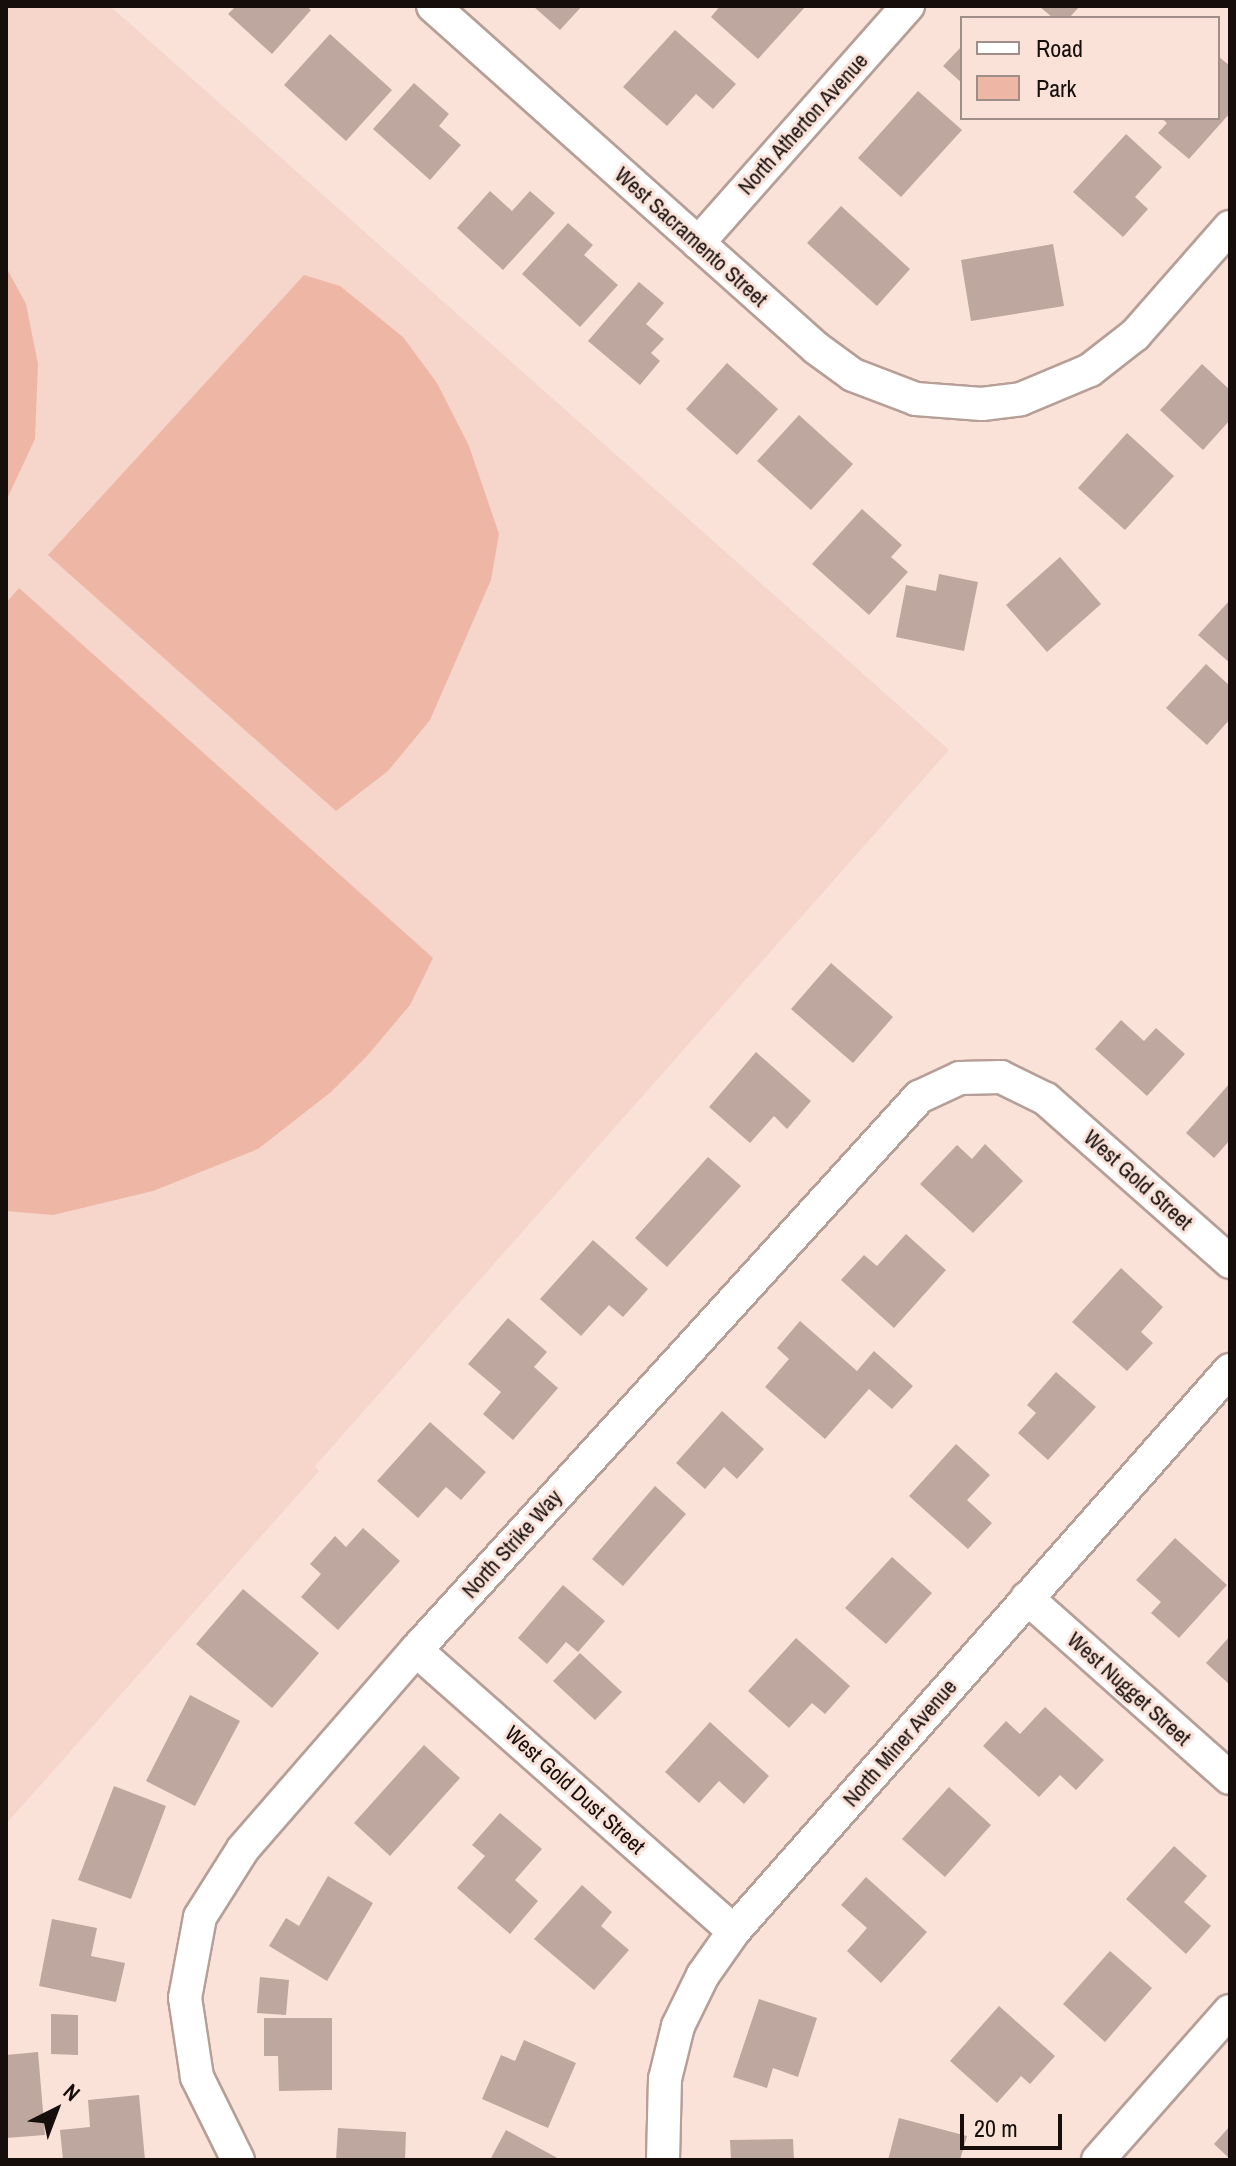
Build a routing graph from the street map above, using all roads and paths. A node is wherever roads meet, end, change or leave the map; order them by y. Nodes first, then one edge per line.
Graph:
1 (433, 6) edge
2 (908, 6) edge
3 (1230, 227) edge
4 (698, 243) junction
5 (1046, 1099) joint
6 (1230, 1262) edge
7 (1230, 1370) edge
8 (1027, 1598) junction
9 (416, 1650) junction
10 (1230, 1778) edge
11 (734, 1931) junction
12 (1230, 2011) edge
13 (238, 2160) edge
14 (663, 2160) edge
15 (1098, 2160) edge

1 - 4 street, West Sacramento Street
2 - 4 street, North Atherton Avenue
3 - 4 street, West Sacramento Street
5 - 6 street, West Gold Street
5 - 9 street, North Strike Way
7 - 8 street, North Miner Avenue
8 - 10 street, West Nugget Street
8 - 11 street, North Miner Avenue
9 - 11 street, West Gold Dust Street
9 - 13 street, North Strike Way
11 - 14 street, North Miner Avenue
12 - 15 street

